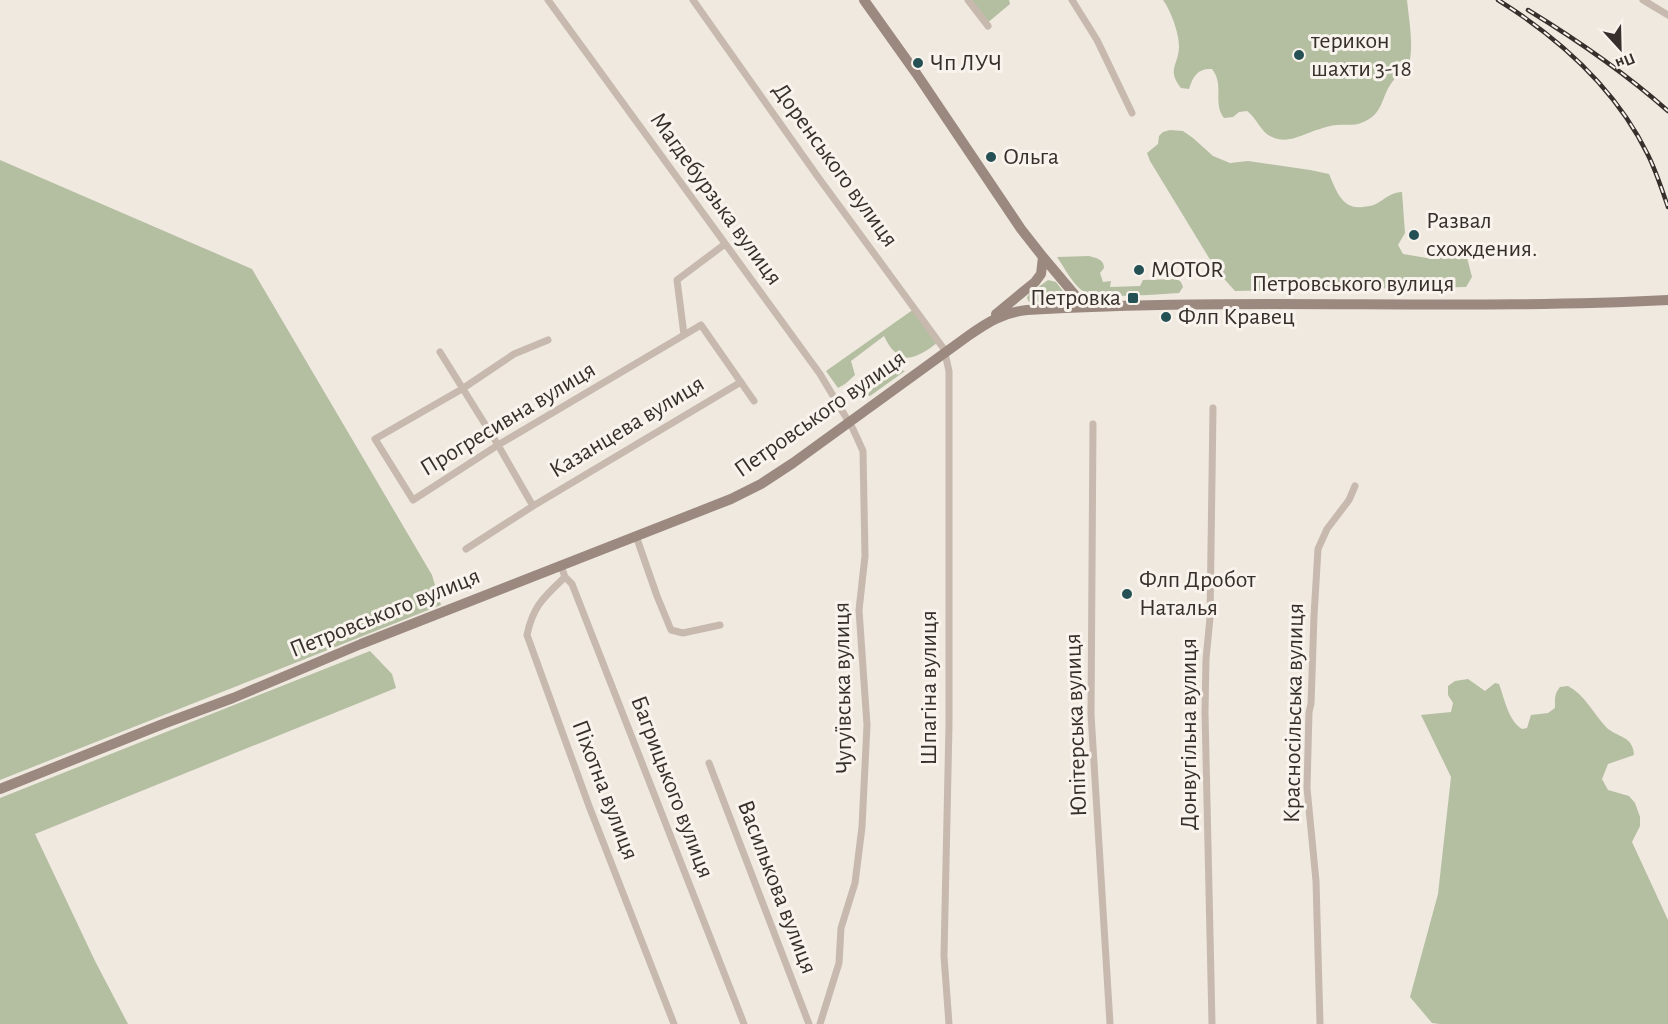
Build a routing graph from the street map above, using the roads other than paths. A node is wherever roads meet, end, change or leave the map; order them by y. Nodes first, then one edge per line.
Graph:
1 (548, 0) edge
2 (693, 0) edge
3 (864, 0) edge
4 (968, 0) edge
5 (1072, 0) edge
6 (1643, 0) edge
7 (1668, 15) edge
8 (988, 26) dead end
9 (1132, 113) dead end
10 (725, 244) junction
11 (1043, 257) junction
12 (1026, 291) junction
13 (1668, 300) edge
14 (1085, 307) junction
15 (1027, 310) junction
16 (684, 335) junction
17 (968, 336) junction
18 (548, 340) dead end
19 (440, 352) dead end
20 (945, 352) junction
21 (741, 382) junction
22 (462, 389) junction
23 (754, 401) dead end
24 (1213, 408) dead end
25 (849, 422) junction
26 (1093, 424) dead end
27 (498, 445) junction
28 (1355, 486) dead end
29 (533, 506) junction
30 (636, 536) junction
31 (466, 549) dead end
32 (561, 566) junction
33 (565, 577) junction
34 (720, 625) dead end
35 (709, 764) dead end
36 (0, 789) edge
37 (674, 1024) edge
38 (744, 1024) edge
39 (809, 1024) edge
40 (820, 1024) edge
41 (949, 1024) edge
42 (1110, 1024) edge
43 (1212, 1024) edge
44 (1320, 1024) edge

1 - 10 street, Магдебурзька вулиця
2 - 20 street, Доренського вулиця
3 - 11 main road
4 - 8 street
5 - 9 street
6 - 7 street
10 - 16 street
10 - 25 street, Магдебурзька вулиця
11 - 12 main road
11 - 14 main road
12 - 15 main road
12 - 17 main road
13 - 14 main road, Петровського вулиця
14 - 15 main road, Петровського вулиця
15 - 17 main road, Петровського вулиця
16 - 21 street, Прогресивна вулиця
16 - 27 street, Прогресивна вулиця
17 - 20 main road, Петровського вулиця
18 - 22 street
19 - 22 street, Казанцева вулиця
20 - 25 main road, Петровського вулиця
20 - 41 street, Шпагіна вулиця
21 - 23 street, Прогресивна вулиця
21 - 29 street, Казанцева вулиця
22 - 27 street, Казанцева вулиця
22 - 27 street, Прогресивна вулиця
24 - 43 street, Донвугільна вулиця
25 - 30 main road, Петровського вулиця
25 - 40 street, Чугуївська вулиця
26 - 42 street, Юпітерська вулиця
27 - 29 street, Казанцева вулиця
28 - 44 street, Красносільська вулиця
29 - 31 street, Казанцева вулиця
30 - 32 main road, Петровського вулиця
30 - 34 street
32 - 33 street, Багрицького вулиця
32 - 36 main road, Петровського вулиця
33 - 37 street, Піхотна вулиця
33 - 38 street, Багрицького вулиця
35 - 39 street, Василькова вулиця

